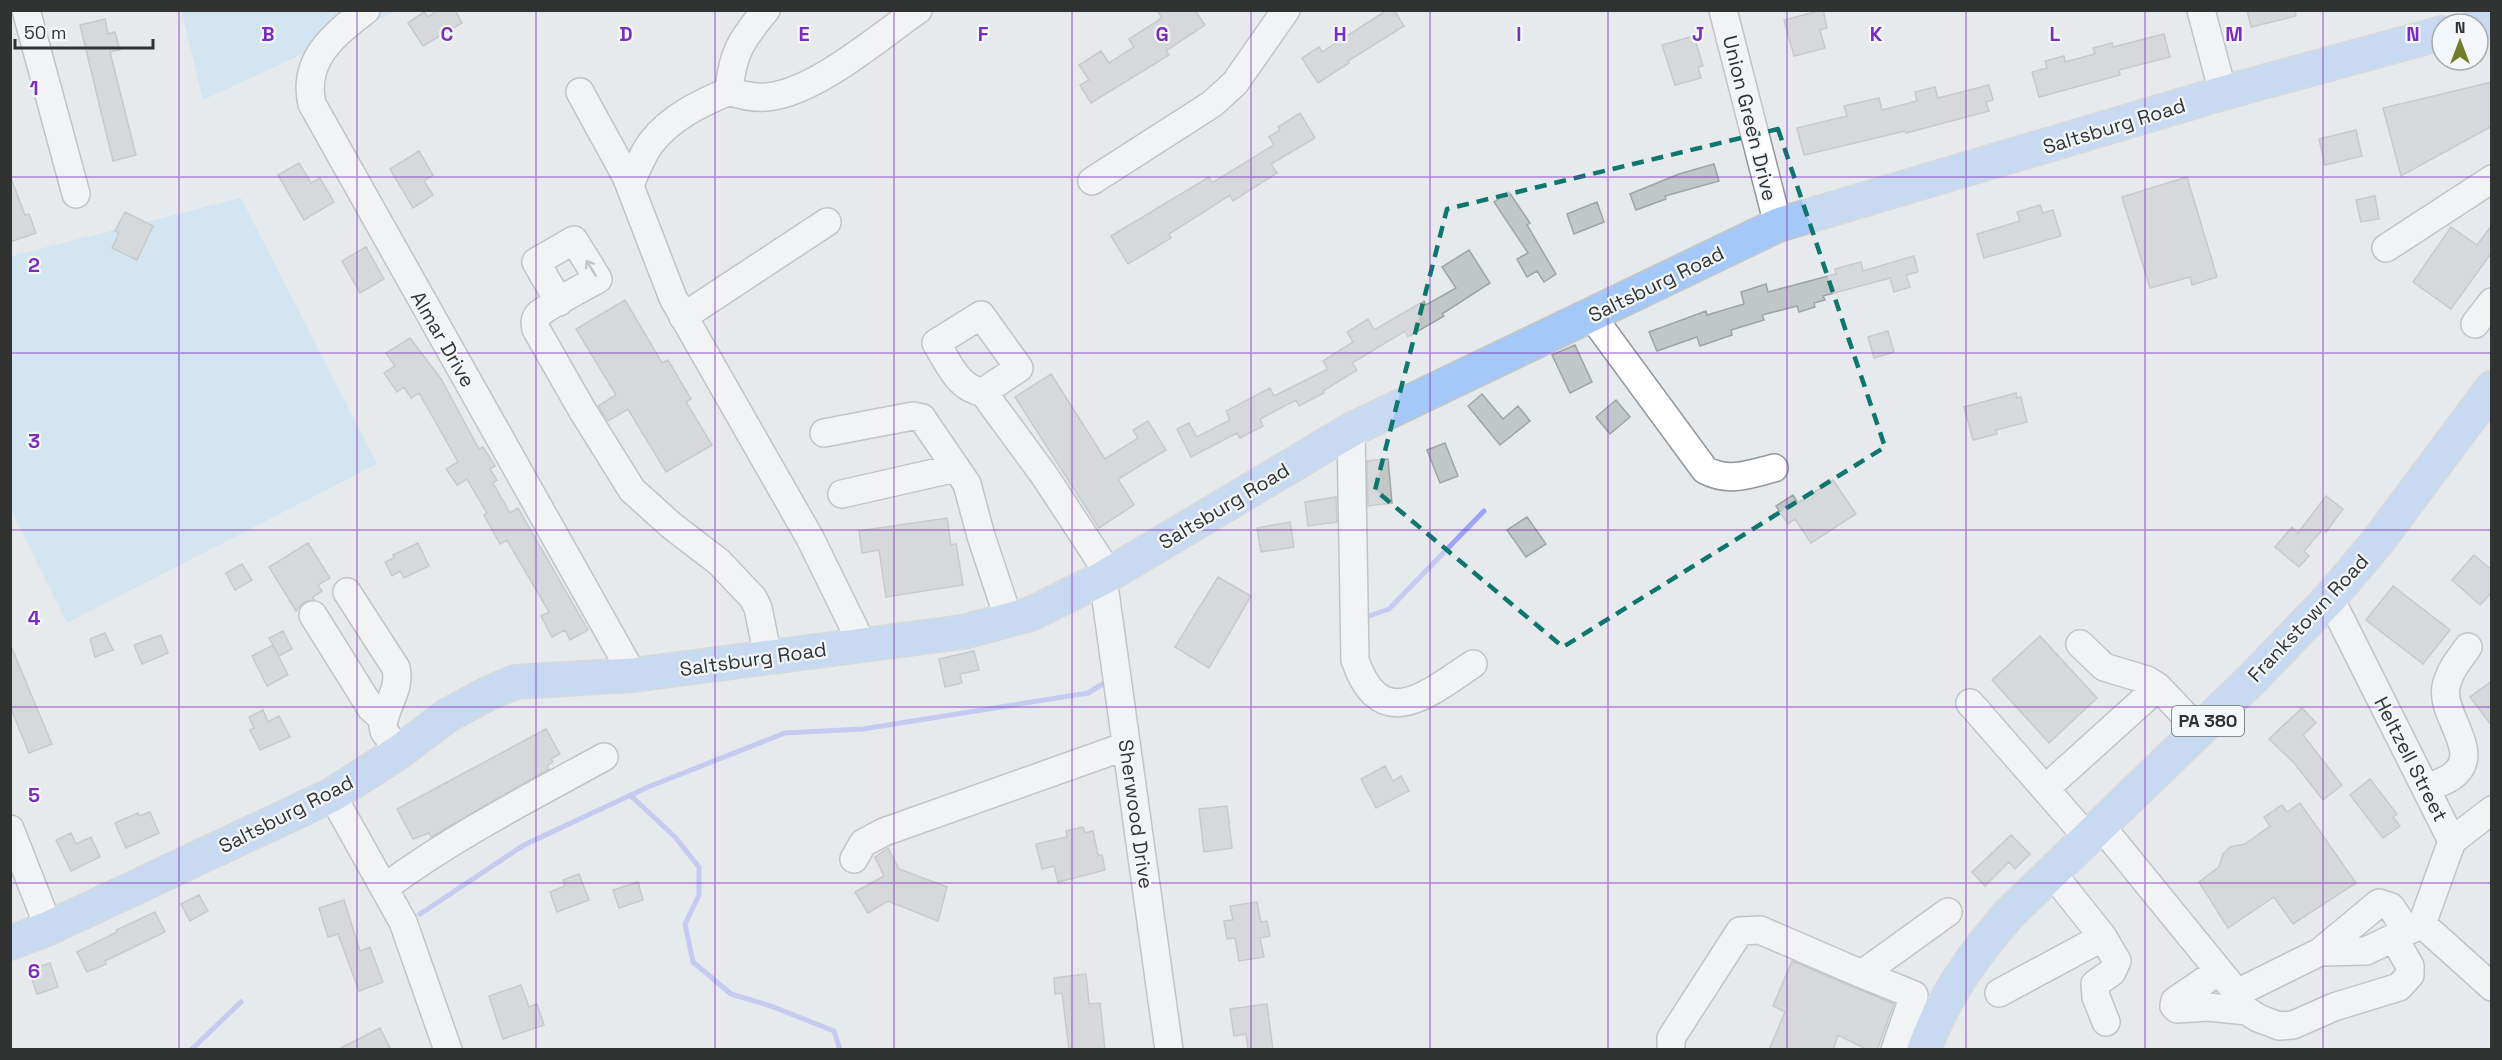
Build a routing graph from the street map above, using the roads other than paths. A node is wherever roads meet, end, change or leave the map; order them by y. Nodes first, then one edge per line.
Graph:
1 (27, 10) edge
2 (366, 10) edge
3 (766, 10) edge
4 (918, 10) edge
5 (1286, 10) edge
6 (1723, 10) edge
7 (2201, 10) edge
8 (2430, 36) edge
9 (729, 91) junction
10 (580, 92) dead end
11 (2223, 93) junction
12 (2492, 179) edge
13 (1092, 182) dead end
14 (630, 185) junction
15 (76, 194) dead end
16 (827, 222) dead end
17 (1778, 225) junction
18 (2386, 248) dead end
19 (2492, 302) edge
20 (559, 303) dead end
21 (1591, 315) junction
22 (683, 317) junction
23 (2475, 324) dead end
24 (2492, 388) edge
25 (983, 392) dead end
26 (1351, 430) junction
27 (824, 433) dead end
28 (956, 468) junction
29 (1774, 468) dead end
30 (842, 494) dead end
31 (1106, 576) junction
32 (347, 592) dead end
33 (2330, 598) junction
34 (313, 615) dead end
35 (1009, 620) junction
36 (862, 644) junction
37 (2080, 644) dead end
38 (2468, 647) dead end
39 (768, 657) junction
40 (1473, 664) dead end
41 (633, 675) junction
42 (2158, 687) junction
43 (1970, 703) dead end
44 (384, 720) junction
45 (2199, 730) junction
46 (1126, 746) junction
47 (399, 752) junction
48 (604, 757) dead end
49 (2426, 788) junction
50 (2045, 789) junction
51 (332, 795) junction
52 (2492, 810) edge
53 (10, 829) edge
54 (2094, 832) junction
55 (2452, 841) junction
56 (854, 859) dead end
57 (2052, 873) junction
58 (384, 888) junction
59 (1948, 912) dead end
60 (49, 928) junction
61 (2408, 931) junction
62 (2103, 937) junction
63 (10, 944) edge
64 (2320, 952) junction
65 (2219, 971) junction
66 (1862, 974) junction
67 (2492, 987) edge
68 (1999, 993) dead end
69 (2242, 1002) junction
70 (2106, 1022) dead end
71 (1920, 1033) edge
72 (448, 1050) edge
73 (1169, 1050) edge
74 (1671, 1050) edge
75 (1895, 1050) edge

1 - 15 street
2 - 41 street, Almar Drive
3 - 9 street
4 - 9 street
5 - 13 street
6 - 17 street, Union Green Drive
7 - 11 street
8 - 11 main road, Saltsburg Road
9 - 14 street
10 - 14 street
11 - 17 main road, Saltsburg Road
12 - 18 street
14 - 22 street
16 - 22 street
17 - 21 main road, Saltsburg Road
19 - 23 street
20 - 39 street
21 - 26 main road, Saltsburg Road
21 - 29 street
22 - 36 street
24 - 33 main road, Frankstown Road / PA 380
25 - 31 street
26 - 31 main road, Saltsburg Road
26 - 40 street
27 - 28 street
28 - 30 street
28 - 35 street
31 - 35 main road, Saltsburg Road
31 - 46 street, Sherwood Drive
32 - 44 street
33 - 45 main road, Frankstown Road / PA 380
33 - 49 street, Heltzell Street
34 - 44 street
35 - 36 main road, Saltsburg Road
36 - 39 main road, Saltsburg Road
37 - 42 street
38 - 49 street
39 - 41 main road, Saltsburg Road
41 - 47 main road, Saltsburg Road
42 - 45 street
42 - 50 street
43 - 50 street
44 - 47 street
45 - 54 main road, Frankstown Road / PA 380
46 - 56 street
46 - 73 street, Sherwood Drive
47 - 51 main road, Saltsburg Road
48 - 58 street
49 - 55 street, Heltzell Street
50 - 54 street
51 - 58 street
51 - 60 main road, Saltsburg Road
52 - 55 street
53 - 60 street
54 - 57 main road, Frankstown Road / PA 380
54 - 65 street
55 - 61 street, Heltzell Street
57 - 62 street
57 - 71 main road, Frankstown Road / PA 380
58 - 72 street
59 - 66 street
60 - 63 main road, Saltsburg Road
61 - 64 street
61 - 64 street
61 - 67 street
61 - 69 street
62 - 68 street
62 - 70 street
64 - 69 street
65 - 69 street
65 - 69 street
66 - 71 street
66 - 74 street
71 - 75 street

